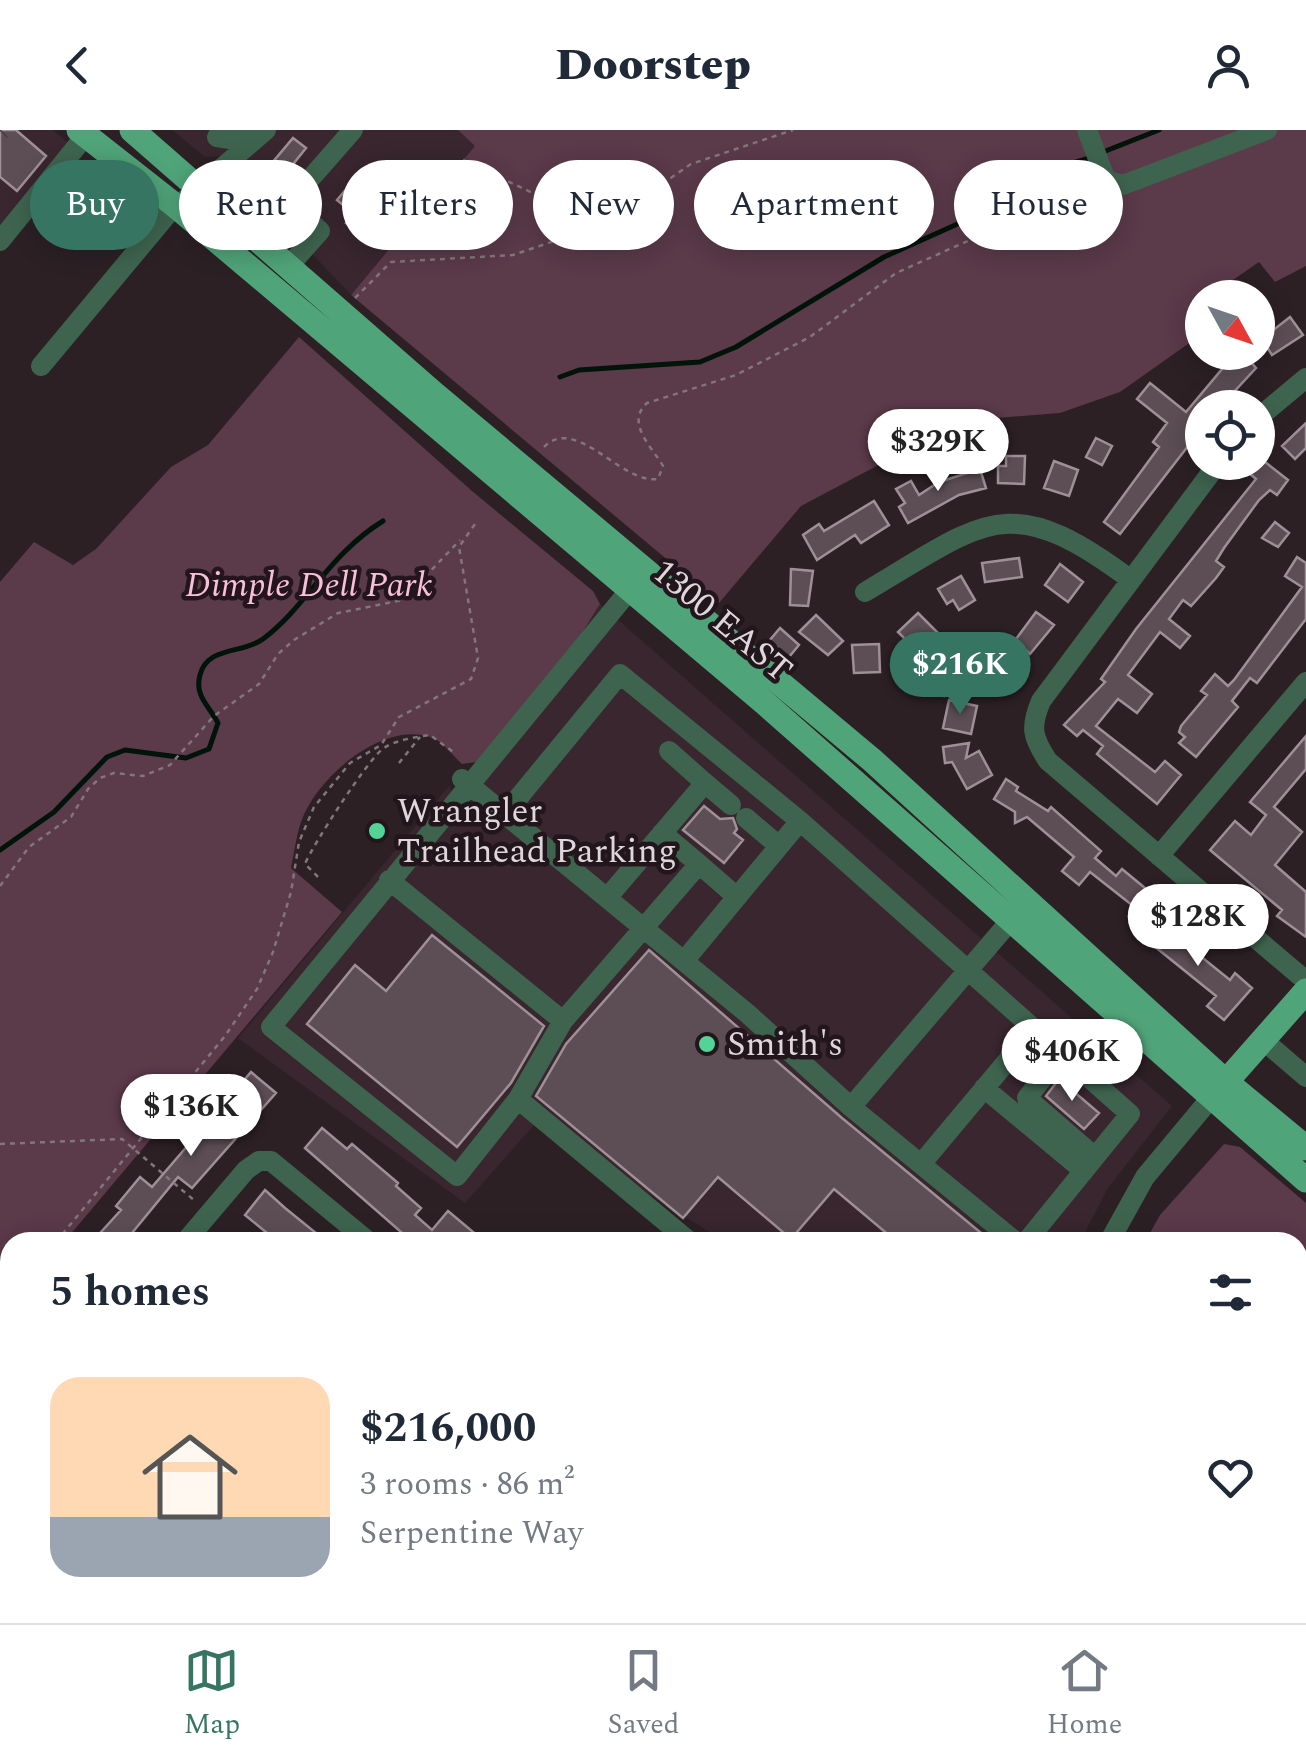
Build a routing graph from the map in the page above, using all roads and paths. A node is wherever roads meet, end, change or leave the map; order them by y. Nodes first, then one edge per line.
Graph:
1 (132, 130) edge
2 (249, 130) edge
3 (266, 130) edge
4 (353, 130) edge
5 (794, 130) edge
6 (1266, 130) edge
7 (83, 133) edge
8 (217, 137) dead end
9 (1088, 137) edge
10 (230, 160) edge
11 (1098, 160) edge
12 (179, 171) edge
13 (674, 174) edge
14 (1123, 185) edge
15 (177, 207) junction
16 (0, 241) edge
17 (954, 245) edge
18 (533, 248) edge
19 (269, 250) edge
20 (288, 267) junction
21 (352, 301) dead end
22 (41, 366) dead end
23 (1306, 378) edge
24 (1275, 404) edge
25 (544, 447) dead end
26 (1206, 480) edge
27 (475, 524) dead end
28 (462, 539) junction
29 (638, 579) junction
30 (1131, 580) junction
31 (865, 592) dead end
32 (1306, 682) edge
33 (420, 736) junction
34 (383, 746) junction
35 (668, 752) dead end
36 (456, 754) dead end
37 (399, 763) dead end
38 (465, 781) junction
39 (705, 783) junction
40 (505, 814) junction
41 (800, 821) junction
42 (662, 833) junction
43 (779, 846) junction
44 (1159, 856) junction
45 (698, 864) junction
46 (318, 877) dead end
47 (389, 880) junction
48 (0, 886) edge
49 (737, 897) junction
50 (607, 898) junction
51 (1010, 920) junction
52 (644, 928) junction
53 (684, 961) junction
54 (1096, 964) junction
55 (965, 968) junction
56 (1306, 982) edge
57 (1306, 991) edge
58 (563, 1021) junction
59 (1034, 1028) junction
60 (1263, 1040) junction
61 (1062, 1054) junction
62 (1306, 1077) edge
63 (984, 1088) junction
64 (1218, 1091) junction
65 (518, 1099) junction
66 (851, 1107) junction
67 (0, 1144) edge
68 (132, 1147) junction
69 (1306, 1148) edge
70 (920, 1164) junction
71 (1089, 1164) junction
72 (1306, 1180) edge
73 (210, 1214) junction
74 (64, 1232) edge
75 (194, 1232) edge
76 (357, 1232) edge
77 (678, 1232) edge
78 (1004, 1232) edge
79 (1034, 1232) edge
80 (1115, 1232) edge

1 - 12 main road, 1300 EAST
2 - 8 street
3 - 10 street
4 - 20 street
5 - 13 path
6 - 14 street
7 - 15 main road, 1300 EAST
7 - 16 street
9 - 11 street
15 - 22 street
15 - 29 main road, 1300 EAST
17 - 25 path
18 - 21 path
19 - 20 main road, 1300 EAST
20 - 29 main road, 1300 EAST
23 - 24 street
26 - 30 street
27 - 28 path
28 - 34 path
28 - 48 path
29 - 38 street
29 - 51 main road, 1300 EAST
29 - 54 main road, 1300 EAST
30 - 31 street
30 - 44 street
32 - 44 street
33 - 34 path
33 - 36 path
33 - 37 path
34 - 46 path
34 - 68 path
35 - 39 street
38 - 40 street
38 - 47 street
39 - 42 street
39 - 43 street
40 - 41 street
40 - 50 street
41 - 43 street
41 - 55 street
42 - 45 street
42 - 50 street
43 - 49 street
44 - 56 street
45 - 49 street
45 - 52 street
47 - 58 street
47 - 65 street
49 - 53 street
50 - 52 street
51 - 54 main road
51 - 55 street
51 - 64 main road, 1300 EAST
52 - 53 street
52 - 58 street
53 - 66 street
54 - 64 main road, 1300 EAST
55 - 59 street
55 - 66 street
57 - 60 main road
58 - 65 street
59 - 61 street
59 - 63 street
60 - 62 street
60 - 64 main road
61 - 71 street
61 - 71 street
63 - 70 street
63 - 71 street
64 - 69 main road, 1300 EAST
64 - 72 main road, 1300 EAST
64 - 80 street
65 - 77 street
66 - 70 street
67 - 68 path
68 - 73 path
68 - 74 path
70 - 78 street
71 - 79 street
73 - 75 street
73 - 76 street

